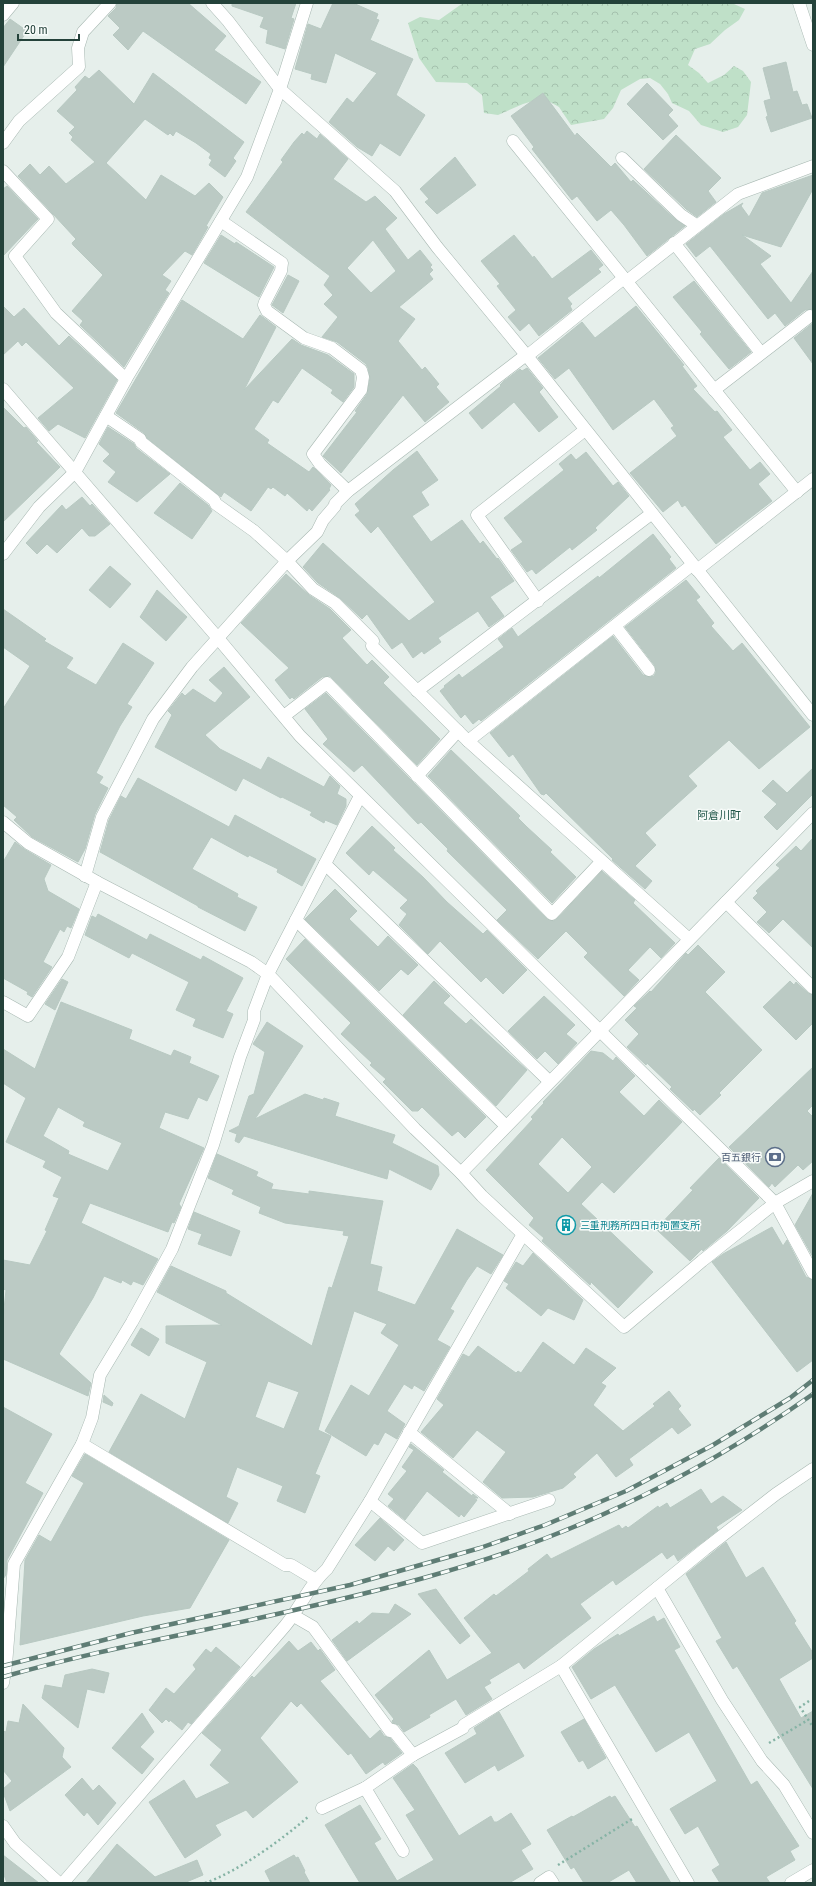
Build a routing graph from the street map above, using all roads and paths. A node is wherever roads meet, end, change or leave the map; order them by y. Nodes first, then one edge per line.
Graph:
1 (13, 3) edge
2 (110, 3) edge
3 (212, 3) edge
4 (307, 3) edge
5 (799, 3) edge
6 (3, 15) edge
7 (813, 45) edge
8 (280, 89) junction
9 (513, 140) dead end
10 (3, 143) edge
11 (622, 158) dead end
12 (813, 166) edge
13 (3, 171) edge
14 (221, 221) junction
15 (696, 225) junction
16 (674, 243) junction
17 (625, 280) junction
18 (810, 316) dead end
19 (761, 354) junction
20 (527, 356) junction
21 (126, 379) junction
22 (3, 389) edge
23 (714, 390) junction
24 (106, 416) junction
25 (585, 430) junction
26 (76, 472) junction
27 (813, 479) edge
28 (348, 491) junction
29 (797, 492) junction
30 (652, 514) junction
31 (3, 554) edge
32 (287, 561) junction
33 (695, 567) junction
34 (538, 601) junction
35 (615, 626) junction
36 (217, 637) junction
37 (649, 670) dead end
38 (417, 691) junction
39 (813, 715) edge
40 (284, 716) junction
41 (458, 731) junction
42 (468, 741) junction
43 (417, 776) junction
44 (360, 796) junction
45 (813, 813) edge
46 (3, 822) edge
47 (602, 862) junction
48 (325, 864) junction
49 (85, 876) junction
50 (97, 882) junction
51 (726, 902) junction
52 (296, 920) junction
53 (689, 939) junction
54 (268, 974) junction
55 (813, 988) edge
56 (3, 1002) edge
57 (599, 1030) junction
58 (550, 1081) junction
59 (506, 1126) junction
60 (461, 1173) junction
61 (813, 1181) edge
62 (775, 1203) junction
63 (523, 1234) junction
64 (813, 1273) edge
65 (408, 1432) junction
66 (82, 1444) junction
67 (813, 1469) edge
68 (549, 1500) dead end
69 (370, 1501) junction
70 (510, 1514) junction
71 (316, 1580) junction
72 (657, 1588) junction
73 (294, 1616) junction
74 (561, 1666) junction
75 (3, 1683) edge
76 (809, 1701) dead end
77 (808, 1720) junction
78 (813, 1727) edge
79 (756, 1751) junction
80 (413, 1755) junction
81 (365, 1788) junction
82 (322, 1808) joint
83 (646, 1810) junction
84 (3, 1826) edge
85 (813, 1833) edge
86 (403, 1851) dead end
87 (813, 1870) edge
88 (547, 1881) edge
89 (59, 1883) edge
90 (63, 1883) edge
91 (205, 1883) edge
92 (688, 1883) edge
93 (791, 1883) edge

1 - 6 street
2 - 10 street
3 - 8 street
4 - 8 street
5 - 7 street
8 - 14 street
8 - 20 street
9 - 17 street
11 - 15 street
12 - 15 street
13 - 21 street
14 - 21 street
14 - 28 street
15 - 16 street
16 - 17 street
16 - 19 street
17 - 20 street
17 - 23 street
18 - 19 street
19 - 23 street
20 - 25 street
20 - 28 street
21 - 24 street
22 - 26 street
23 - 29 street
24 - 26 street
24 - 32 street
25 - 30 street
25 - 34 street
26 - 31 street
26 - 36 street
27 - 29 street
28 - 32 street
29 - 33 street
30 - 33 street
30 - 34 street
32 - 36 street
32 - 38 street
33 - 35 street
33 - 39 street
34 - 38 street
35 - 37 street
35 - 42 street
36 - 40 street
36 - 49 street
38 - 41 street
40 - 43 street
40 - 44 street
41 - 42 street
41 - 43 street
42 - 47 street
43 - 47 street
44 - 48 street
44 - 57 street
45 - 51 street
46 - 49 street
47 - 53 street
48 - 52 street
48 - 58 street
49 - 50 street
50 - 54 street
50 - 56 street
51 - 53 street
51 - 55 street
52 - 54 street
52 - 59 street
53 - 57 street
54 - 60 street
54 - 66 street
57 - 58 street
57 - 62 street
58 - 59 street
59 - 60 street
60 - 63 street
61 - 62 street
62 - 63 street
62 - 64 street
63 - 65 street
65 - 69 street
65 - 70 street
66 - 71 street
66 - 75 street
67 - 72 street
68 - 70 street
69 - 70 street
69 - 71 street
71 - 73 street
72 - 74 street
72 - 79 street
73 - 80 street
73 - 90 street
74 - 80 street
74 - 83 street
76 - 77 path
77 - 78 path
77 - 79 path
79 - 85 street
80 - 81 street
81 - 82 street
81 - 86 street
82 - 91 path
83 - 88 path
83 - 92 street
84 - 89 street
87 - 93 street

